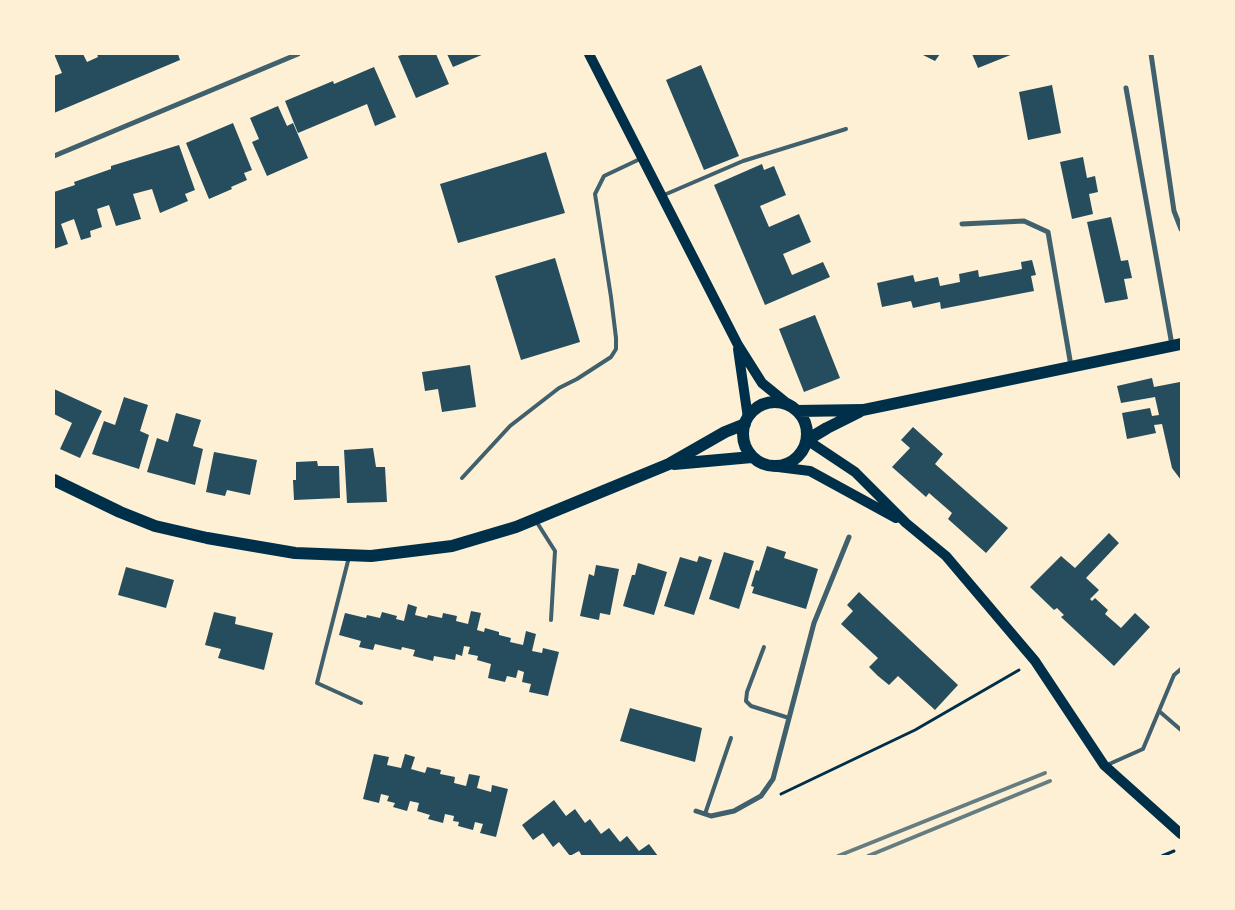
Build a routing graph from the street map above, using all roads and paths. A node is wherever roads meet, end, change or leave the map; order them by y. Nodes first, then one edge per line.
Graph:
1 (298, 54) edge
2 (589, 54) edge
3 (1151, 54) edge
4 (1126, 88) dead end
5 (846, 129) dead end
6 (54, 156) edge
7 (642, 158) junction
8 (662, 196) junction
9 (962, 224) dead end
10 (1181, 229) edge
11 (738, 345) junction
12 (1177, 345) edge
13 (1072, 367) junction
14 (793, 408) junction
15 (863, 410) junction
16 (746, 421) junction
17 (807, 440) junction
18 (752, 457) junction
19 (668, 464) junction
20 (778, 467) junction
21 (462, 478) dead end
22 (54, 480) edge
23 (534, 520) junction
24 (906, 523) junction
25 (849, 538) dead end
26 (350, 555) junction
27 (551, 620) dead end
28 (764, 646) dead end
29 (1035, 661) junction
30 (1181, 668) edge
31 (361, 704) dead end
32 (1159, 711) junction
33 (789, 718) junction
34 (1181, 730) edge
35 (731, 738) dead end
36 (1105, 766) junction
37 (761, 796) junction
38 (696, 811) dead end
39 (705, 814) junction
40 (1181, 834) edge
41 (1174, 851) dead end
42 (1162, 856) edge

1 - 6 street
2 - 7 main road
3 - 10 street
4 - 12 street
5 - 8 lane
7 - 8 main road
7 - 21 lane
8 - 11 main road
9 - 13 street
11 - 14 main road
11 - 16 main road
12 - 13 main road
13 - 15 main road
14 - 15 main road
14 - 16 main road
14 - 17 main road
15 - 17 main road
16 - 18 main road
16 - 19 main road
17 - 20 main road
17 - 24 main road
18 - 19 main road
18 - 20 main road
19 - 23 main road
20 - 24 main road
22 - 26 main road
23 - 26 main road
23 - 27 lane
24 - 29 main road
25 - 33 street
26 - 31 lane
28 - 33 lane
29 - 36 main road
29 - 37 path
30 - 32 lane
32 - 34 lane
32 - 36 lane
33 - 37 street
35 - 39 lane
36 - 40 main road
37 - 39 street
38 - 39 street
41 - 42 path

